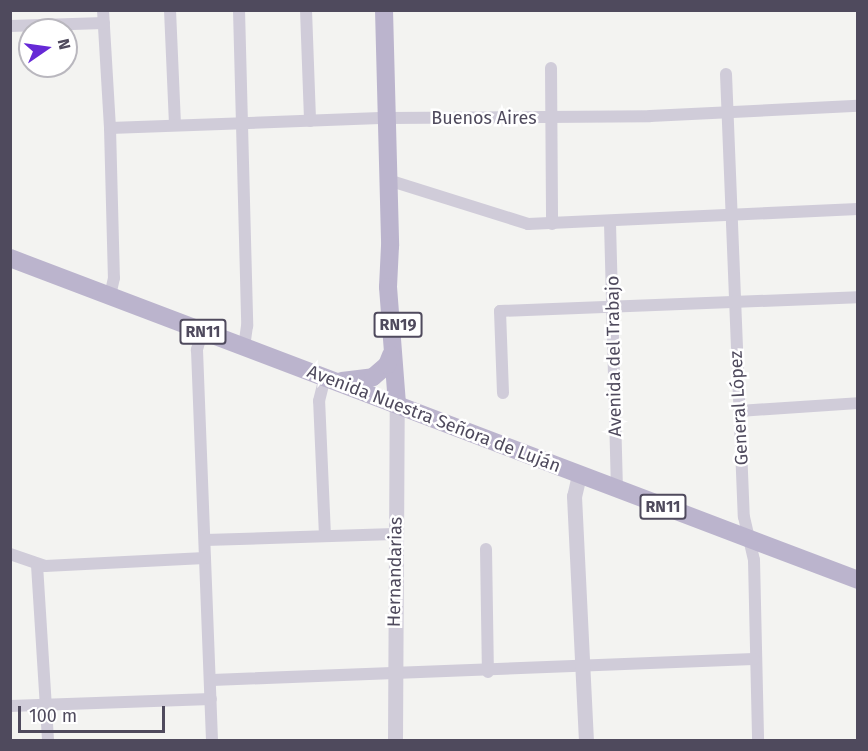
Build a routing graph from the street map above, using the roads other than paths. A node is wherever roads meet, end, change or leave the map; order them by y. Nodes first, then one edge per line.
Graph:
1 (171, 10) edge
2 (239, 10) edge
3 (306, 10) edge
4 (384, 10) edge
5 (104, 17) edge
6 (10, 26) edge
7 (550, 68) dead end
8 (726, 74) dead end
9 (858, 106) edge
10 (727, 113) junction
11 (550, 117) junction
12 (387, 118) junction
13 (310, 121) junction
14 (242, 123) junction
15 (175, 125) junction
16 (110, 128) junction
17 (388, 180) junction
18 (858, 209) edge
19 (732, 217) junction
20 (610, 223) junction
21 (552, 224) junction
22 (390, 246) junction
23 (10, 258) edge
24 (110, 296) junction
25 (858, 297) edge
26 (734, 302) junction
27 (613, 305) junction
28 (202, 332) junction
29 (244, 348) junction
30 (391, 355) junction
31 (330, 379) junction
32 (503, 393) dead end
33 (858, 403) edge
34 (397, 404) junction
35 (739, 411) junction
36 (579, 475) junction
37 (617, 490) junction
38 (394, 534) junction
39 (325, 536) junction
40 (748, 538) junction
41 (205, 540) junction
42 (486, 549) dead end
43 (10, 554) edge
44 (205, 558) junction
45 (36, 565) junction
46 (858, 580) edge
47 (754, 659) junction
48 (583, 666) junction
49 (488, 672) junction
50 (394, 676) junction
51 (212, 680) junction
52 (211, 699) junction
53 (46, 704) junction
54 (10, 706) edge
55 (48, 741) edge
56 (212, 741) edge
57 (395, 741) edge
58 (586, 741) edge
59 (758, 741) edge

1 - 15 street
2 - 14 street
3 - 13 street
4 - 12 main road, RN19
5 - 6 street
5 - 16 street
7 - 11 street
8 - 10 street, General López
9 - 10 street, Buenos Aires
10 - 11 street, Buenos Aires
10 - 19 street, General López
11 - 12 street, Buenos Aires
11 - 21 street
12 - 13 street, Buenos Aires
12 - 17 main road, RN19
13 - 14 street, Buenos Aires
14 - 15 street, Buenos Aires
14 - 29 street
15 - 16 street, Buenos Aires
16 - 24 street
17 - 21 street
17 - 22 main road, RN19
18 - 19 street
19 - 20 street
19 - 26 street, General López
20 - 21 street
20 - 27 street, Avenida del Trabajo
22 - 30 main road, RN19
22 - 34 main road, RN19
23 - 24 main road, Avenida Nuestra Señora de Luján / RN11
24 - 28 main road, Avenida Nuestra Señora de Luján / RN11
25 - 26 street
26 - 27 street
26 - 35 street, General López
27 - 32 street
27 - 37 street, Avenida del Trabajo
28 - 29 main road, Avenida Nuestra Señora de Luján / RN11
28 - 41 street
29 - 31 main road, Avenida Nuestra Señora de Luján / RN11
30 - 31 main road
30 - 34 main road, RN19
31 - 34 main road, Avenida Nuestra Señora de Luján / RN11
31 - 39 street
33 - 35 street
34 - 36 main road, Avenida Nuestra Señora de Luján / RN11
34 - 38 street, Hernandarias
35 - 40 street, General López
36 - 37 main road, Avenida Nuestra Señora de Luján / RN11
36 - 48 street
37 - 40 main road, Avenida Nuestra Señora de Luján / RN11
38 - 39 street
38 - 50 street, Hernandarias
39 - 41 street
40 - 46 main road, Avenida Nuestra Señora de Luján / RN11
40 - 47 street, General López
41 - 44 street
42 - 49 street
43 - 45 street
44 - 45 street
44 - 51 street
45 - 53 street
47 - 48 street
47 - 59 street, General López
48 - 49 street
48 - 58 street
49 - 50 street
50 - 51 street
50 - 57 street, Hernandarias
51 - 52 street
52 - 53 street
52 - 56 street
53 - 54 street
53 - 55 street

